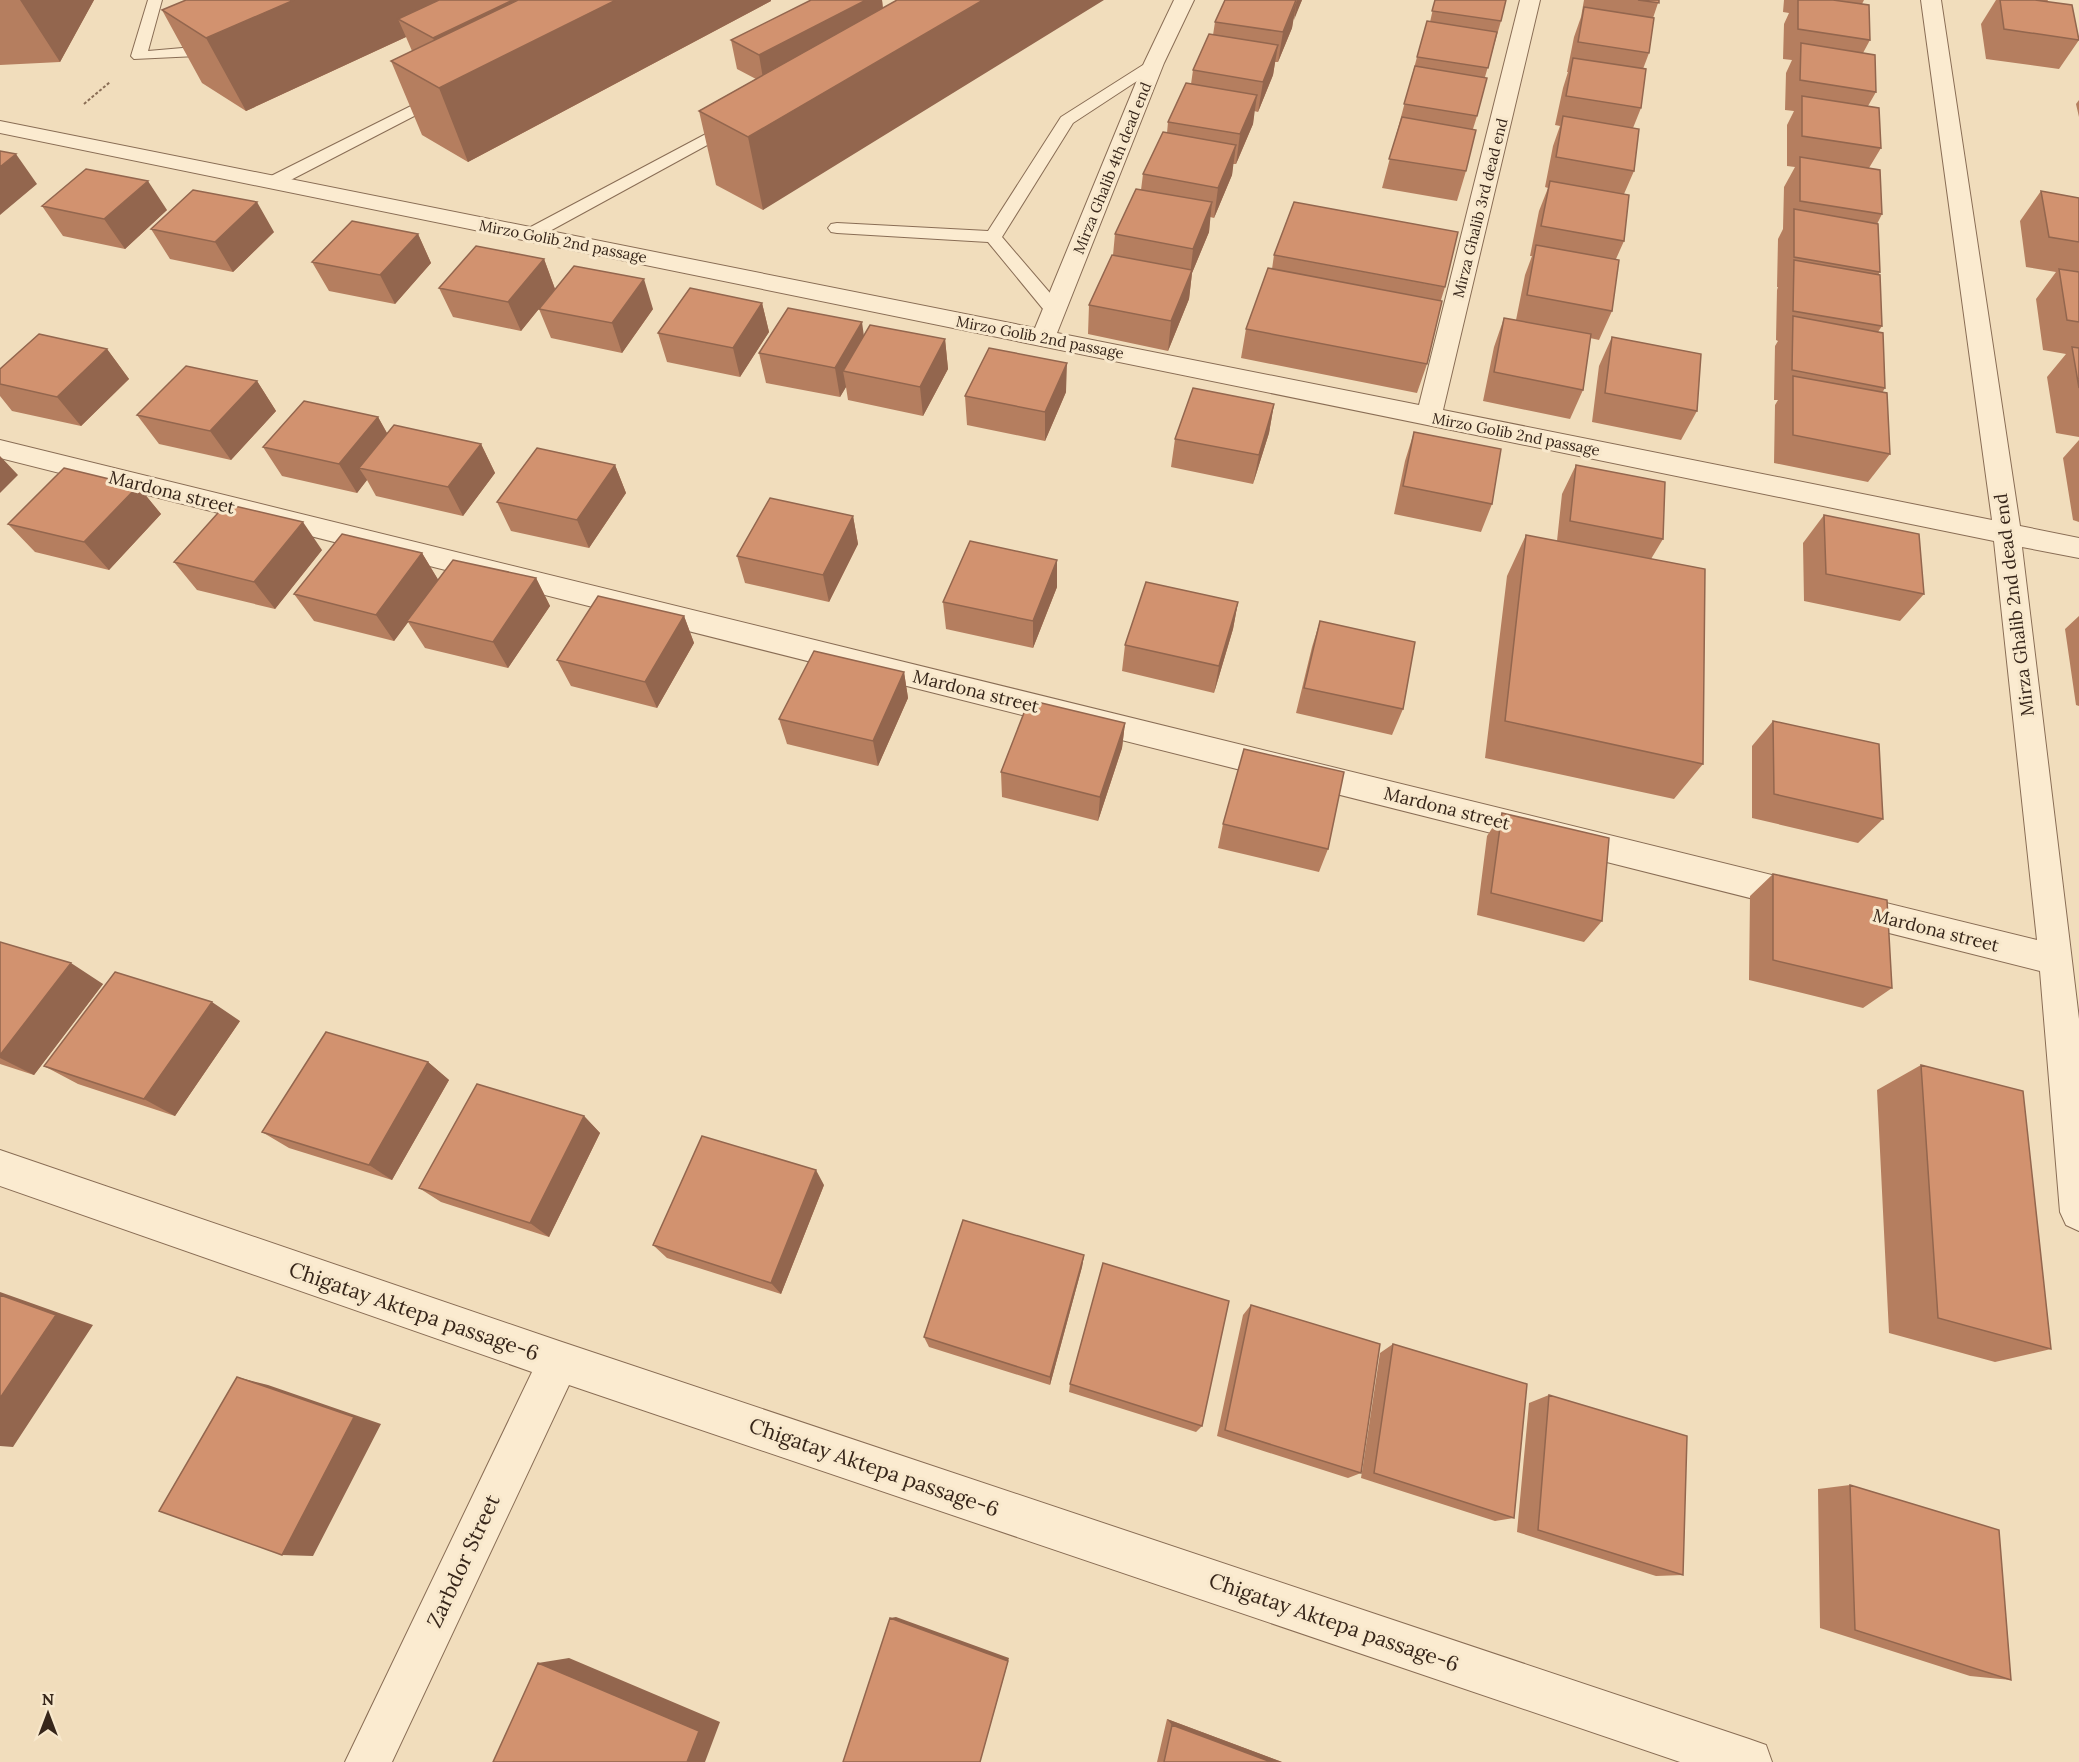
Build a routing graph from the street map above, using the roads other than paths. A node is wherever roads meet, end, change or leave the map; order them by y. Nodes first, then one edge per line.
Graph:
1 (155, 0) edge
2 (1184, 0) edge
3 (1530, 0) edge
4 (1931, 0) edge
5 (230, 37) edge
6 (1154, 63) junction
7 (451, 91) edge
8 (750, 116) edge
9 (0, 127) edge
10 (273, 182) junction
11 (837, 228) dead end
12 (531, 234) junction
13 (993, 237) junction
14 (1055, 311) junction
15 (1044, 338) junction
16 (1429, 416) junction
17 (0, 449) edge
18 (2007, 534) junction
19 (2079, 548) edge
20 (2056, 960) junction
21 (2070, 1010) edge
22 (0, 1168) edge
23 (2079, 1212) edge
24 (559, 1361) junction
25 (368, 1762) edge
26 (1749, 1762) edge

1 - 5 lane
2 - 6 street, Mirza Ghalib 4th dead end
3 - 16 street, Mirza Ghalib 3rd dead end
4 - 18 street, Mirza Ghalib 2nd dead end
6 - 13 lane
6 - 14 street, Mirza Ghalib 4th dead end
7 - 10 lane
8 - 12 lane
9 - 10 street, Mirzo Golib 2nd passage
10 - 12 street, Mirzo Golib 2nd passage
11 - 13 lane
12 - 15 street, Mirzo Golib 2nd passage
13 - 14 lane
14 - 15 street, Mirza Ghalib 4th dead end
15 - 16 street, Mirzo Golib 2nd passage
16 - 18 street, Mirzo Golib 2nd passage
17 - 20 street, Mardona street
18 - 19 street, Mirzo Golib 2nd passage
18 - 20 street, Mirza Ghalib 2nd dead end
20 - 21 street, Mirza Ghalib 2nd dead end
21 - 23 street, Mirza Ghalib 2nd dead end
22 - 24 street, Chigatay Aktepa passage-6
24 - 25 street, Zarbdor Street
24 - 26 street, Chigatay Aktepa passage-6

